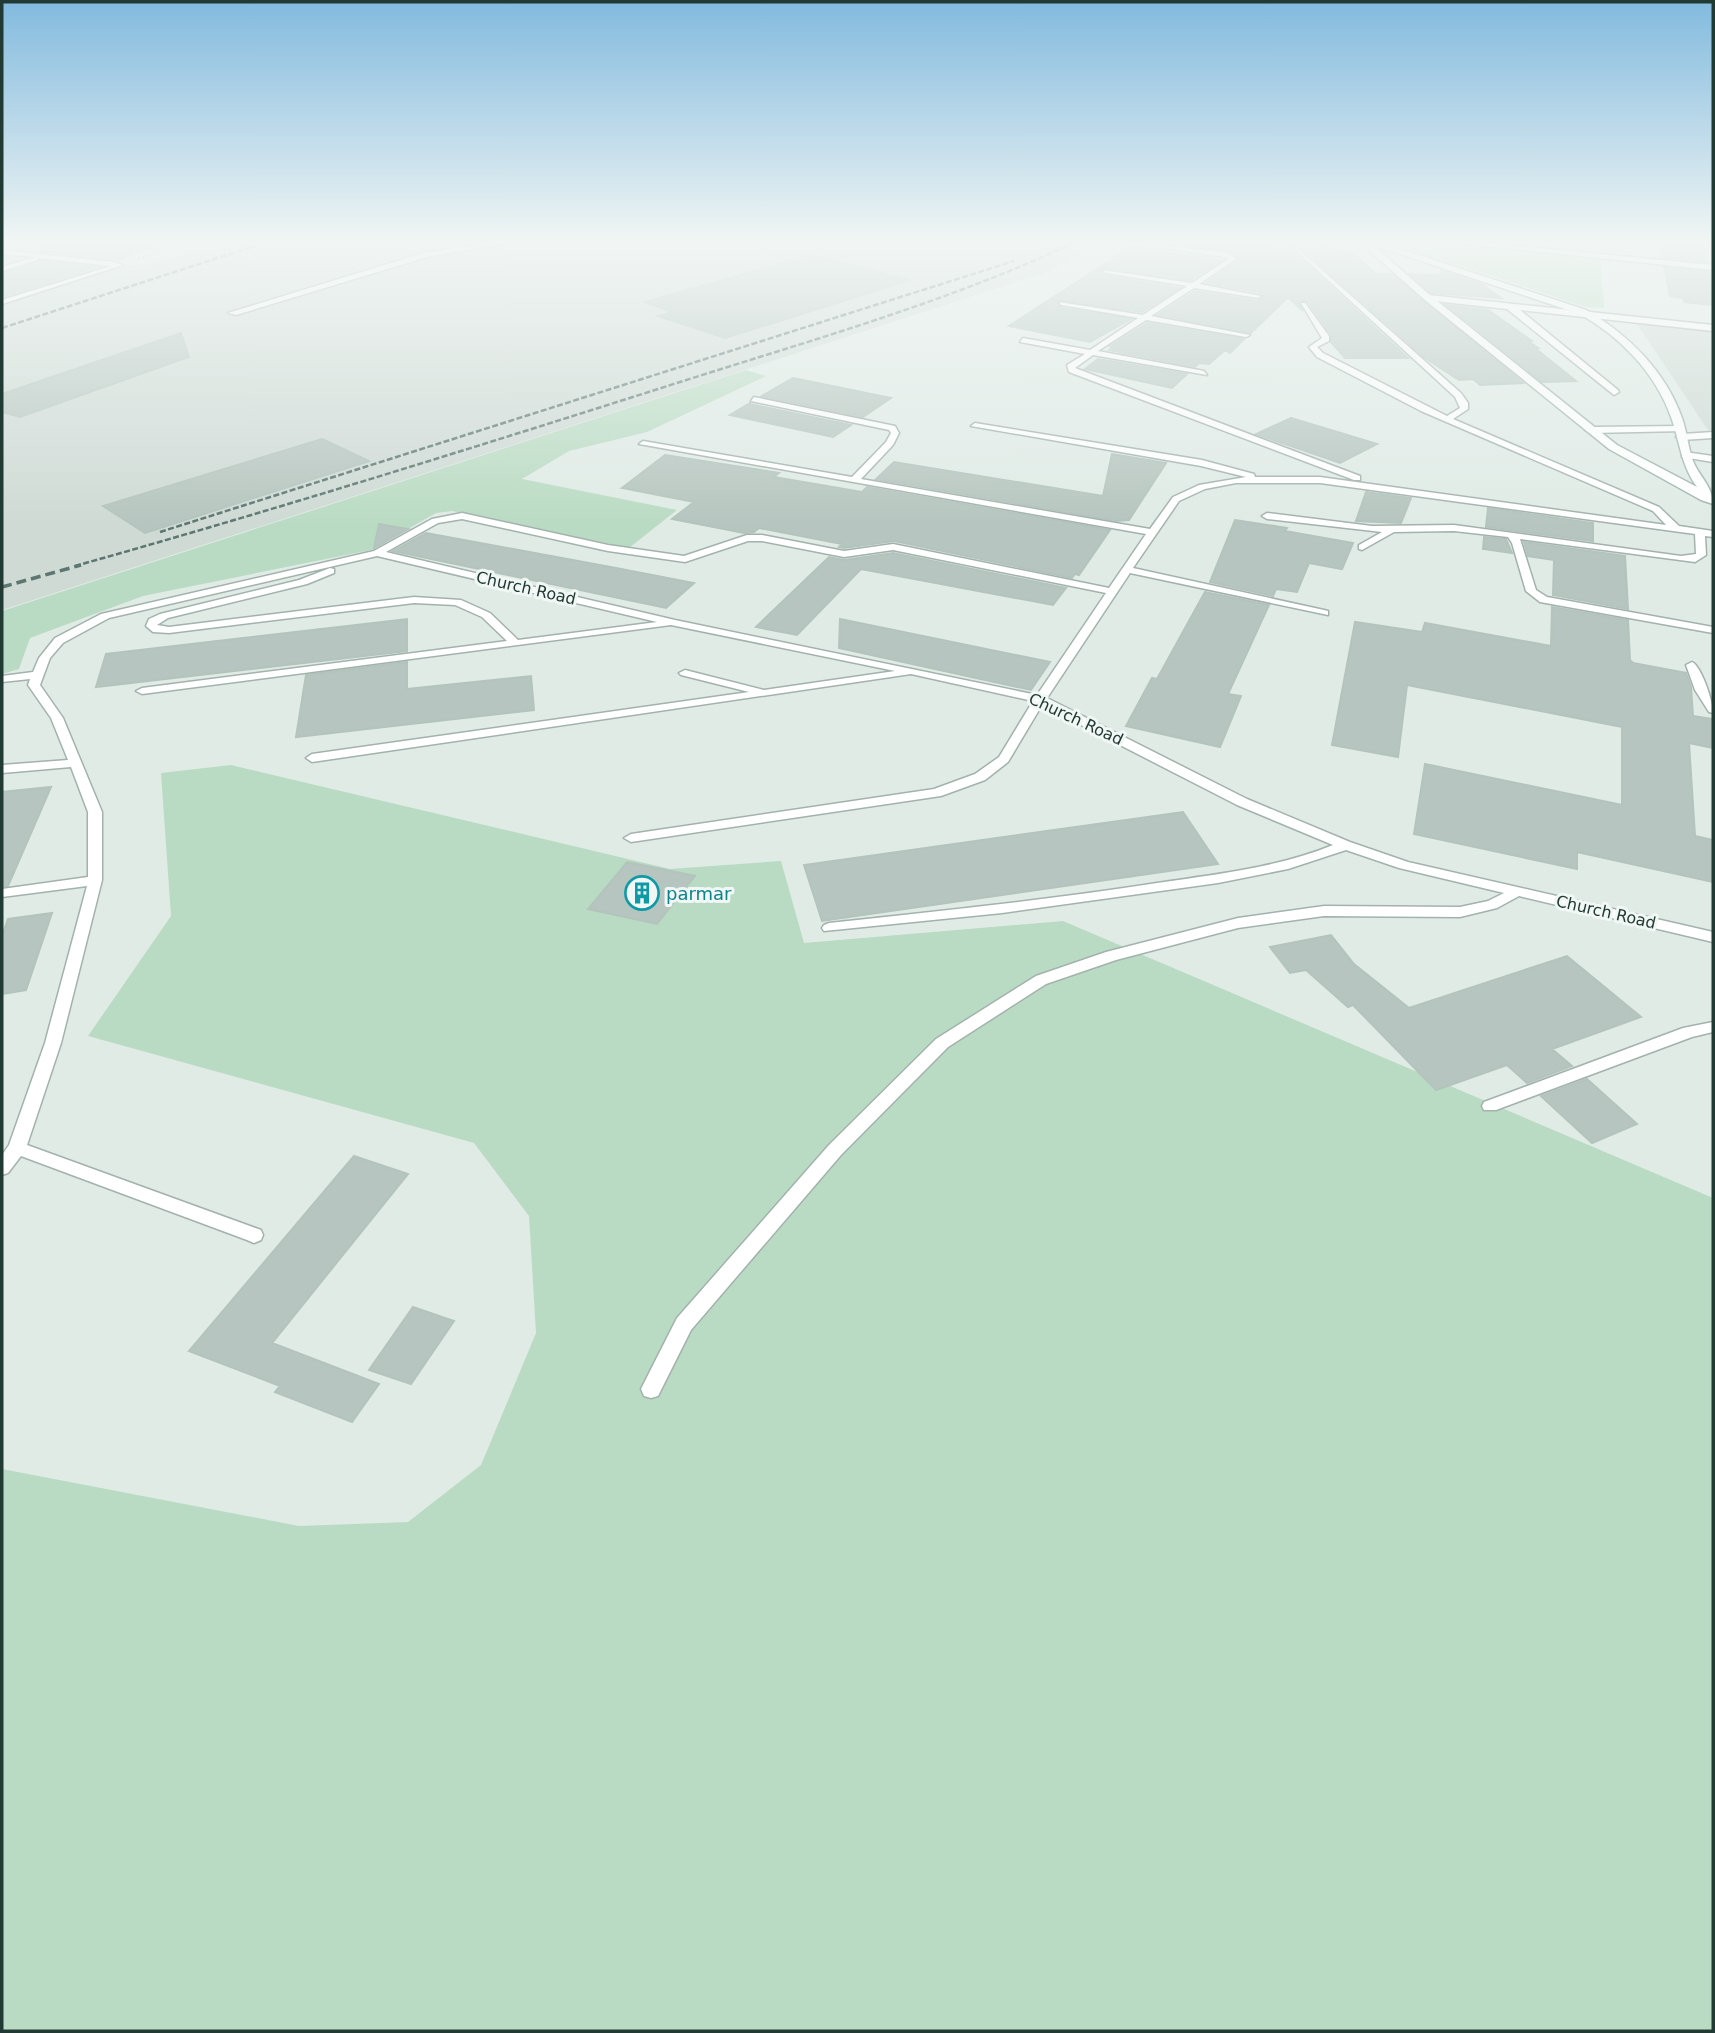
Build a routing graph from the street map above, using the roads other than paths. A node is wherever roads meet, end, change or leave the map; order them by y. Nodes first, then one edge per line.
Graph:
1 (1117, 335) edge
2 (1323, 335) edge
3 (1392, 335) edge
4 (1474, 335) edge
5 (1544, 335) edge
6 (1618, 335) edge
7 (1023, 340) dead end
8 (1092, 352) junction
9 (1204, 373) dead end
10 (1614, 392) dead end
11 (754, 399) dead end
12 (1447, 419) junction
13 (975, 426) dead end
14 (1591, 430) junction
15 (1681, 433) junction
16 (1713, 435) edge
17 (643, 444) dead end
18 (1685, 455) junction
19 (1713, 459) edge
20 (855, 480) junction
21 (1263, 480) junction
22 (1382, 488) junction
23 (1713, 501) edge
24 (1267, 516) dead end
25 (1676, 529) junction
26 (1392, 530) junction
27 (1153, 532) junction
28 (1700, 533) junction
29 (1510, 534) junction
30 (1713, 534) edge
31 (1362, 547) dead end
32 (377, 553) junction
33 (342, 561) junction
34 (1128, 570) junction
35 (1114, 592) junction
36 (1324, 613) dead end
37 (675, 623) junction
38 (1713, 630) edge
39 (515, 643) junction
40 (1692, 666) dead end
41 (917, 672) junction
42 (685, 673) dead end
43 (37, 675) junction
44 (2, 679) edge
45 (142, 691) dead end
46 (768, 693) junction
47 (1040, 699) junction
48 (1713, 709) edge
49 (312, 758) dead end
50 (75, 762) junction
51 (2, 769) edge
52 (631, 838) dead end
53 (1345, 845) junction
54 (95, 880) junction
55 (1518, 891) junction
56 (2, 893) edge
57 (829, 928) dead end
58 (1713, 937) edge
59 (1713, 1027) edge
60 (1490, 1106) dead end
61 (17, 1148) junction
62 (2, 1167) edge
63 (254, 1235) dead end
64 (651, 1389) dead end

1 - 8 lane
2 - 12 lane
3 - 12 lane
4 - 14 main road
5 - 10 main road
6 - 15 main road
7 - 8 lane
8 - 9 lane
8 - 22 lane
11 - 20 lane
12 - 25 lane
13 - 21 lane
14 - 15 main road
14 - 23 main road
15 - 16 main road
15 - 18 main road
17 - 20 lane
18 - 19 lane
18 - 23 main road
20 - 27 lane
21 - 22 lane
21 - 27 lane
22 - 25 lane
24 - 26 lane
25 - 28 lane
26 - 29 lane
26 - 31 lane
27 - 34 lane
28 - 29 lane
28 - 30 lane
29 - 38 lane
32 - 33 lane
32 - 35 lane
32 - 37 lane, Church Road
33 - 39 lane
33 - 43 lane
34 - 35 lane
34 - 36 lane
35 - 47 lane
37 - 39 lane
37 - 41 lane, Church Road
39 - 45 lane
40 - 48 lane
41 - 46 lane
41 - 47 lane, Church Road
42 - 46 lane
43 - 44 lane
43 - 50 lane
46 - 49 lane
47 - 52 lane
47 - 53 lane, Church Road
50 - 51 lane
50 - 54 lane
53 - 55 lane, Church Road
53 - 57 lane
54 - 56 lane
54 - 61 lane
55 - 58 lane, Church Road
55 - 64 lane
59 - 60 lane
61 - 62 lane
61 - 63 lane

